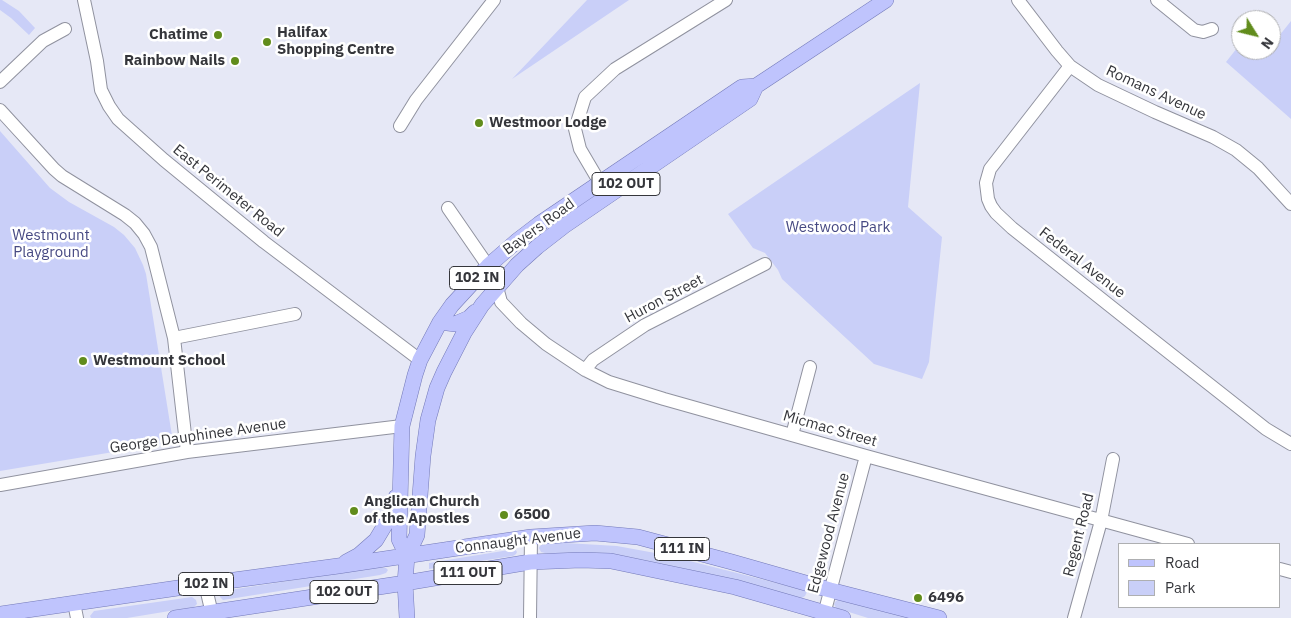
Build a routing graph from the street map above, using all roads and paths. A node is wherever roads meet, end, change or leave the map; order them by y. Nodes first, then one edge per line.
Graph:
1 (84, 0) edge
2 (494, 0) edge
3 (726, 0) edge
4 (886, 0) edge
5 (1018, 0) edge
6 (1156, 0) edge
7 (64, 29) dead end
8 (1212, 29) dead end
9 (1070, 66) junction
10 (0, 82) edge
11 (756, 86) junction
12 (0, 110) edge
13 (400, 126) dead end
14 (600, 183) junction
15 (1291, 204) edge
16 (448, 208) dead end
17 (765, 264) dead end
18 (488, 266) junction
19 (497, 287) junction
20 (482, 305) junction
21 (295, 314) dead end
22 (440, 322) junction
23 (174, 338) junction
24 (420, 360) junction
25 (810, 367) dead end
26 (585, 370) junction
27 (437, 388) junction
28 (402, 426) junction
29 (792, 435) junction
30 (1291, 444) edge
31 (187, 452) junction
32 (866, 456) junction
33 (1113, 458) dead end
34 (401, 481) junction
35 (0, 485) edge
36 (1101, 520) junction
37 (530, 537) junction
38 (1184, 543) edge
39 (407, 556) junction
40 (530, 562) junction
41 (338, 566) junction
42 (405, 583) junction
43 (206, 584) junction
44 (830, 590) junction
45 (75, 610) edge
46 (0, 614) edge
47 (212, 615) edge
48 (823, 615) edge
49 (175, 618) edge
50 (407, 618) edge
51 (530, 618) edge
52 (843, 618) edge
53 (939, 618) edge
54 (1074, 618) edge

1 - 24 street, East Perimeter Road
2 - 13 street
3 - 14 street
4 - 11 main road, Bayers Road
5 - 9 street, Romans Avenue
6 - 8 street
7 - 10 street
9 - 15 street, Romans Avenue
9 - 30 street, Federal Avenue
11 - 14 main road, Bayers Road / 102 IN
11 - 19 main road, Bayers Road / 102 OUT
12 - 23 street
14 - 18 main road, Bayers Road / 102 IN
16 - 18 street
17 - 26 street, Huron Street
18 - 22 main road, Bayers Road / 102 IN
19 - 20 main road, Bayers Road / 102 OUT
19 - 26 street, Micmac Street
20 - 22 main road
20 - 27 main road, Bayers Road / 102 OUT
21 - 23 street
22 - 24 main road, Bayers Road / 102 IN
23 - 31 street
24 - 27 main road
24 - 28 main road, Bayers Road / 102 IN
25 - 29 street
26 - 29 street, Micmac Street
27 - 39 main road, Bayers Road / 102 OUT
28 - 31 street, George Dauphinee Avenue
28 - 34 main road, Bayers Road / 102 IN
29 - 32 street, Micmac Street
31 - 35 street, George Dauphinee Avenue
32 - 36 street, Micmac Street
32 - 44 street, Edgewood Avenue
33 - 36 street, Regent Road
34 - 39 main road, Bayers Road
34 - 41 main road
36 - 38 street, Micmac Street
36 - 54 street, Regent Road
37 - 39 main road, Connaught Avenue / 111 IN
37 - 40 street
37 - 44 main road, Connaught Avenue / 111 IN
39 - 41 main road, Connaught Avenue
39 - 42 main road, Bayers Road / 102 OUT
40 - 42 main road, Connaught Avenue / 111 OUT
40 - 48 main road, Connaught Avenue / 111 OUT
40 - 51 street
41 - 43 main road, Connaught Avenue / 102 IN
42 - 47 main road, Connaught Avenue / 102 OUT
42 - 50 main road, Bayers Road
43 - 45 main road, Connaught Avenue / 102 IN
43 - 47 street
44 - 48 street, Edgewood Avenue
44 - 53 main road, Connaught Avenue / 111 IN
45 - 46 main road, Connaught Avenue / 102 IN
47 - 49 main road, Connaught Avenue / 102 OUT
48 - 52 main road, Connaught Avenue / 111 OUT

